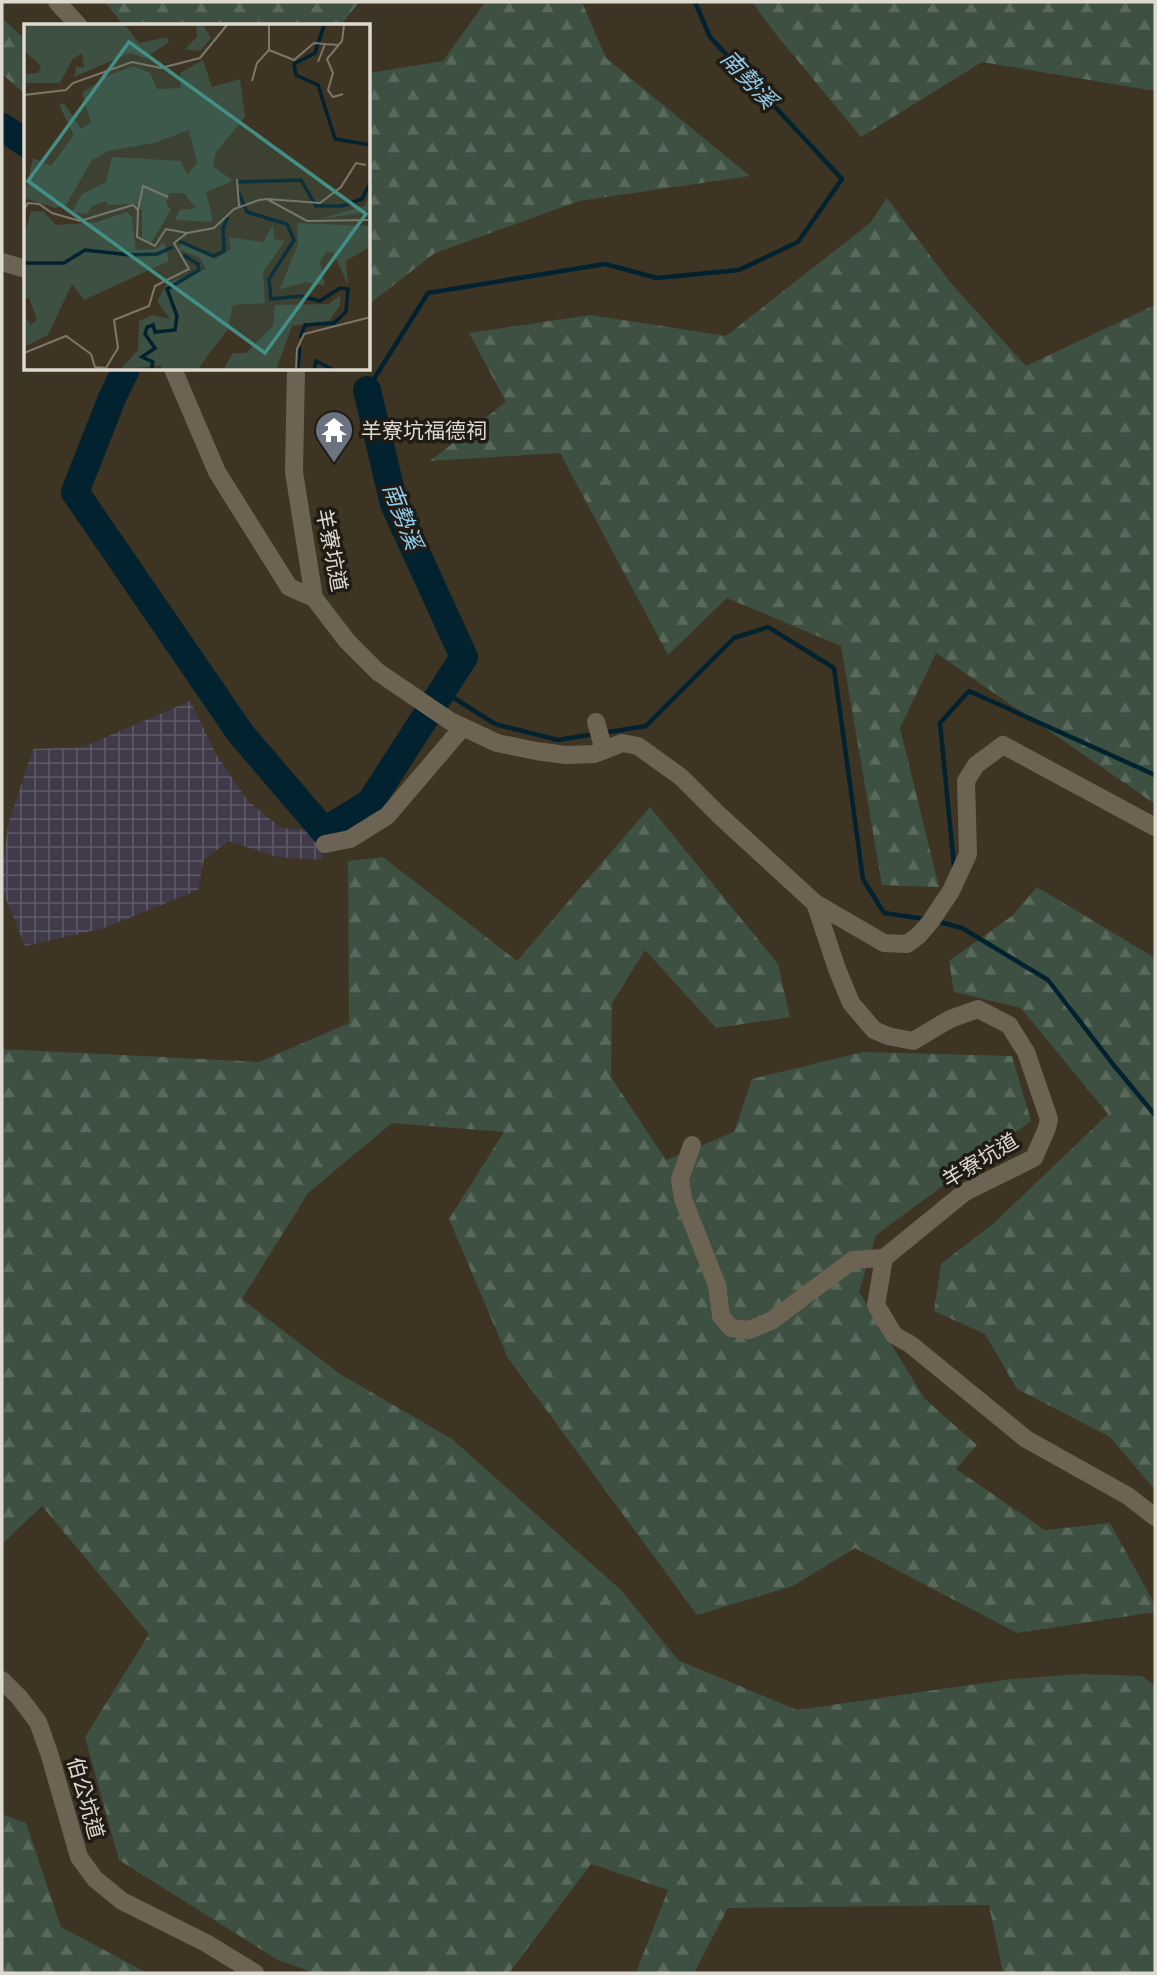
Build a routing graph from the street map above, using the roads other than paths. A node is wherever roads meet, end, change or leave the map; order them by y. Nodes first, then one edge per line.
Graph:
1 (57, 2) edge
2 (77, 24) edge
3 (2, 262) edge
4 (24, 268) edge
5 (174, 371) edge
6 (296, 371) edge
7 (314, 598) junction
8 (596, 722) dead end
9 (457, 724) junction
10 (604, 750) junction
11 (1155, 827) edge
12 (325, 844) dead end
13 (816, 903) junction
14 (692, 1145) dead end
15 (884, 1258) junction
16 (1155, 1517) edge
17 (2, 1680) edge
18 (256, 1973) edge

1 - 2 street
3 - 4 street
5 - 7 street
6 - 7 street, 羊寮坑道
7 - 9 street, 羊寮坑道
8 - 10 street
9 - 10 street
9 - 12 street
10 - 13 street
11 - 13 street
13 - 15 street, 羊寮坑道
14 - 15 street
15 - 16 street
17 - 18 street, 伯公坑道

